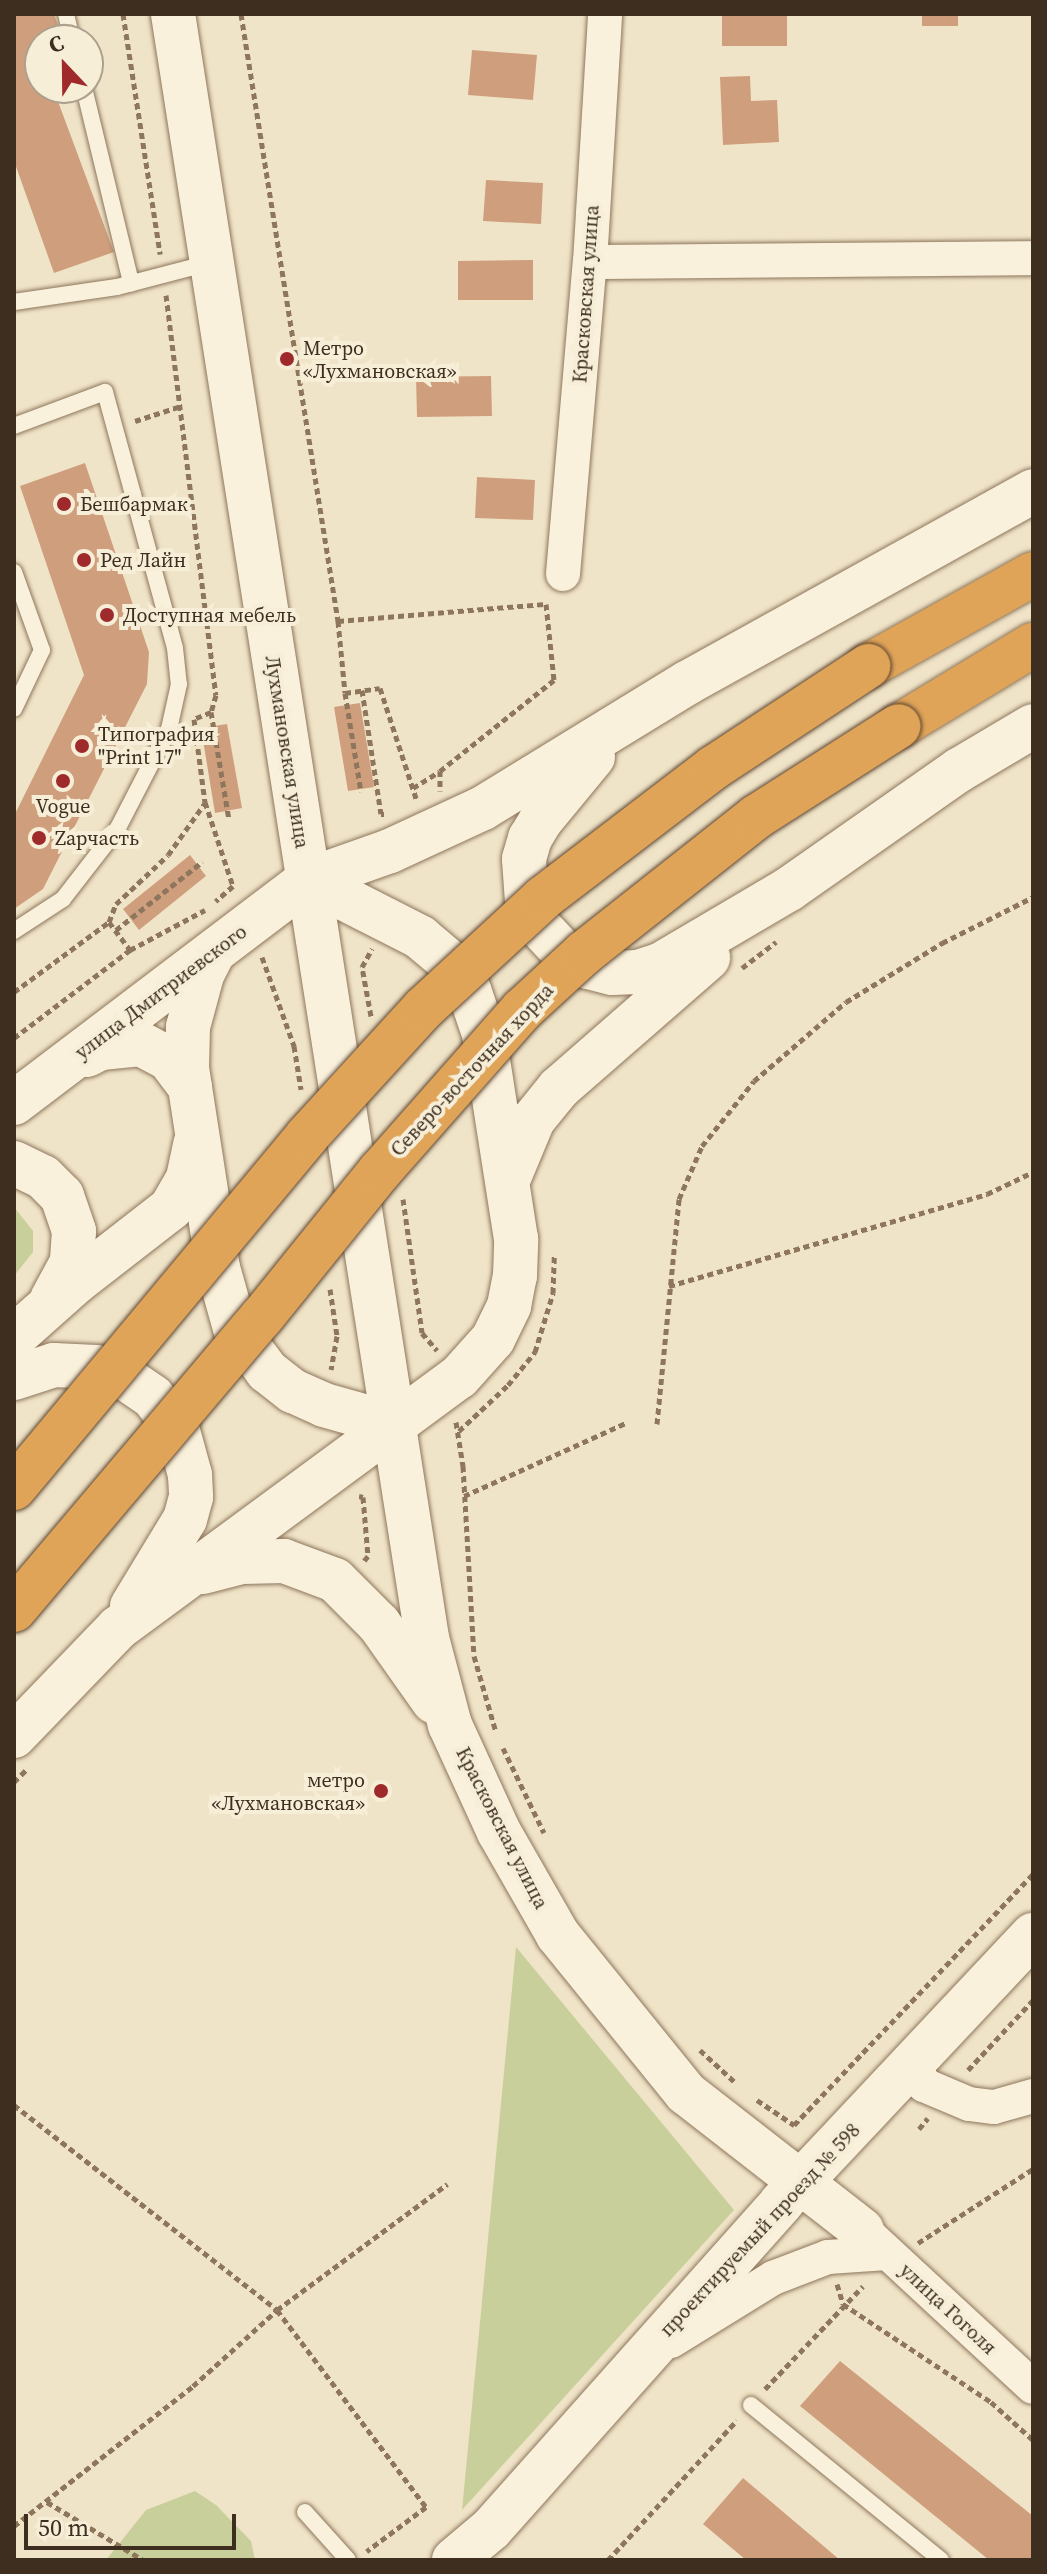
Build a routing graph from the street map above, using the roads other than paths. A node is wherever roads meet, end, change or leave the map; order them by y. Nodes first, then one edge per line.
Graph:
1 (173, 14) edge
2 (605, 14) edge
3 (88, 104) edge
4 (1033, 258) edge
5 (590, 262) junction
6 (209, 263) junction
7 (131, 283) junction
8 (14, 302) edge
9 (14, 426) edge
10 (1033, 491) edge
11 (14, 572) edge
12 (563, 574) dead end
13 (1033, 574) edge
14 (1033, 645) edge
15 (14, 709) edge
16 (634, 715) junction
17 (1033, 726) edge
18 (308, 880) junction
19 (789, 889) junction
20 (14, 931) edge
21 (213, 953) junction
22 (57, 1072) junction
23 (190, 1087) junction
24 (14, 1103) edge
25 (198, 1130) junction
26 (14, 1163) edge
27 (508, 1180) junction
28 (368, 1253) joint
29 (48, 1305) junction
30 (14, 1337) edge
31 (14, 1378) edge
32 (395, 1425) junction
33 (14, 1488) edge
34 (189, 1576) junction
35 (14, 1610) edge
36 (118, 1628) junction
37 (450, 1725) junction
38 (23, 1750) edge
39 (1033, 1935) edge
40 (913, 2063) junction
41 (1029, 2098) edge
42 (802, 2181) junction
43 (881, 2247) junction
44 (643, 2358) junction
45 (1033, 2387) edge
46 (751, 2405) road end
47 (305, 2512) dead end
48 (487, 2544) edge
49 (348, 2560) edge
50 (454, 2560) edge
51 (941, 2560) edge

1 - 6 street, Лухмановская улица
2 - 5 street, Красковская улица
3 - 7 lane
4 - 5 street
5 - 12 street, Красковская улица
6 - 7 lane
6 - 18 street, Лухмановская улица
7 - 8 lane
9 - 20 lane
10 - 16 street
11 - 15 lane
13 - 33 highway, bridge
14 - 35 highway, Северо-восточная хорда, bridge
16 - 18 street, улица Дмитриевского
16 - 19 street
17 - 19 street
18 - 21 street, улица Дмитриевского
18 - 27 street
18 - 28 street, Лухмановская улица
19 - 27 street
21 - 22 street, улица Дмитриевского
21 - 23 street
22 - 23 street
22 - 24 street, улица Дмитриевского
23 - 25 street
25 - 29 street
25 - 32 street
26 - 29 street
27 - 32 street
28 - 32 street, Красковская улица
29 - 30 street
31 - 36 street
32 - 34 street
32 - 37 street, Красковская улица
34 - 36 street
34 - 37 street
36 - 38 street
37 - 42 street, Красковская улица
39 - 40 street, проектируемый проезд № 598
40 - 41 street
40 - 42 street, проектируемый проезд № 598
42 - 43 street, Красковская улица
42 - 44 street, проектируемый проезд № 598
43 - 44 street
43 - 45 street, улица Гоголя
44 - 48 street, проектируемый проезд № 598
46 - 51 lane
47 - 49 lane
48 - 50 street, проектируемый проезд № 598

